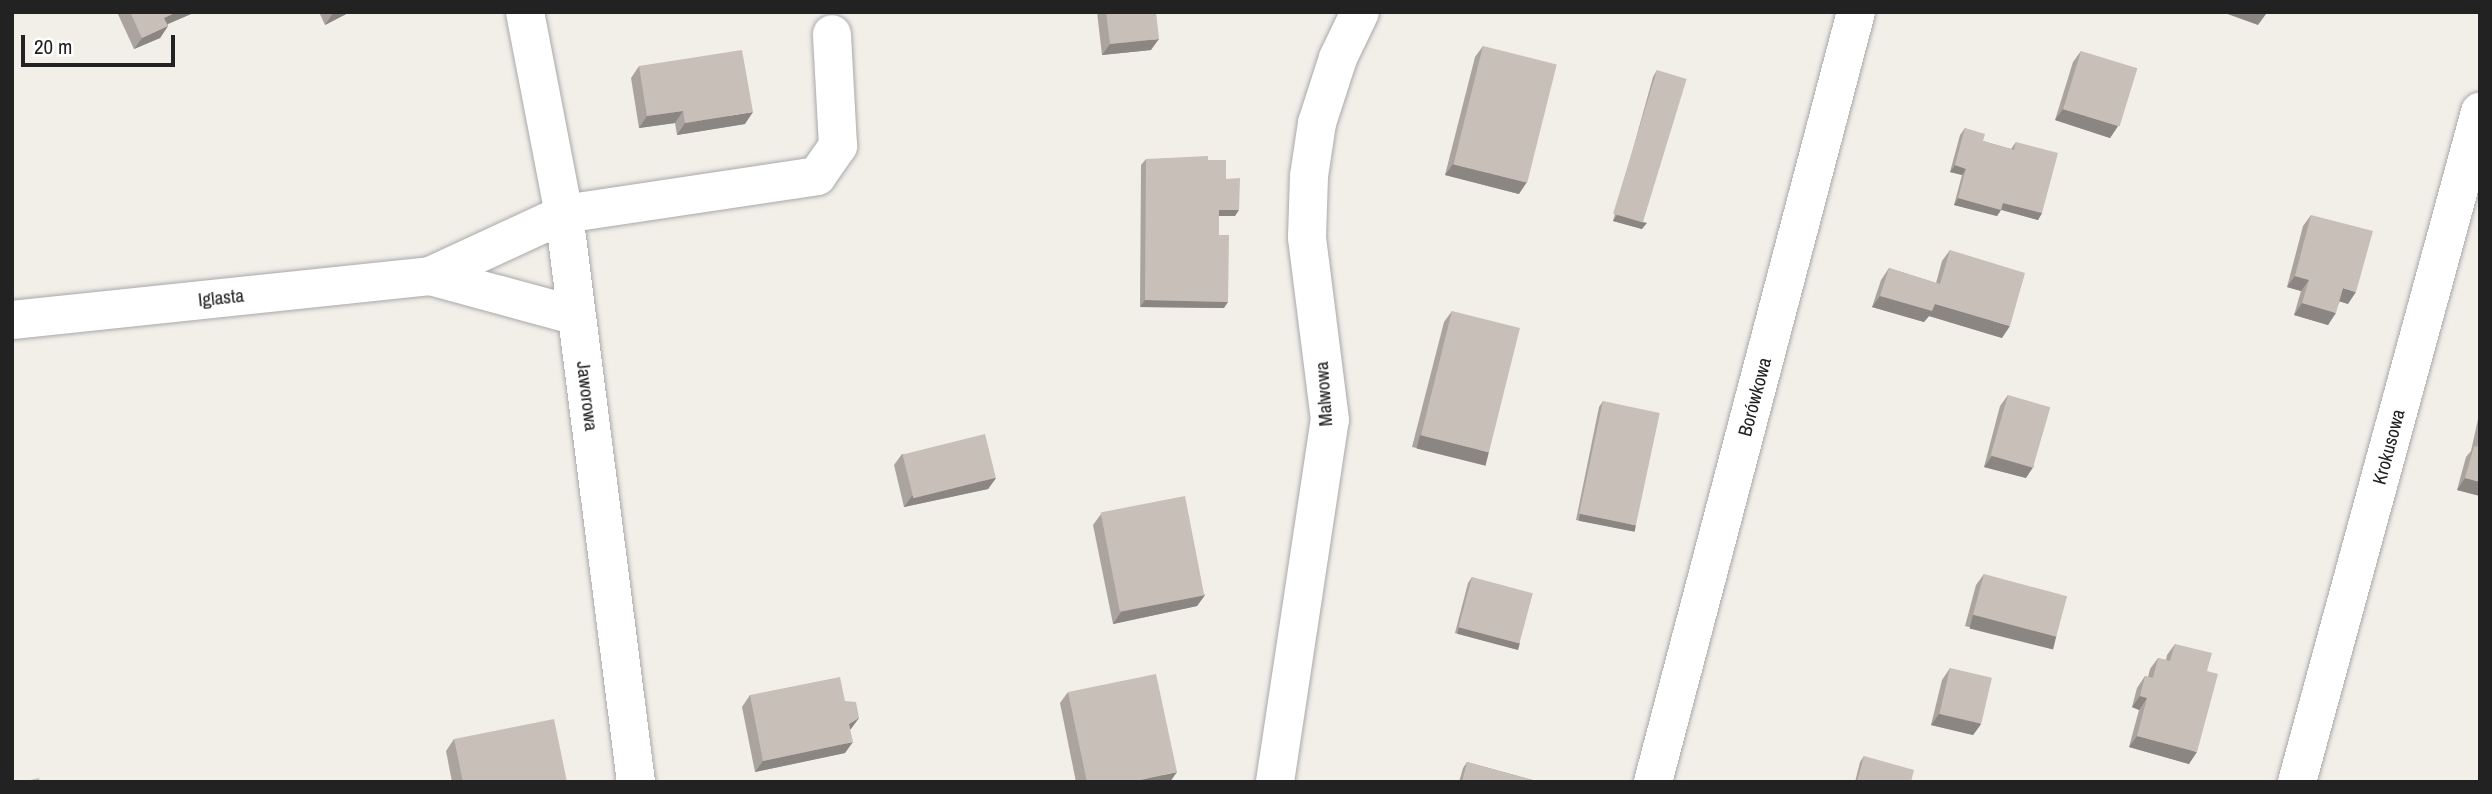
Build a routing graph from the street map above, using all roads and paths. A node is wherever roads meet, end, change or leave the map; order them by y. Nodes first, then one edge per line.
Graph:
1 (525, 12) edge
2 (1360, 12) edge
3 (1856, 12) edge
4 (832, 34) dead end
5 (2480, 112) edge
6 (564, 214) junction
7 (430, 276) junction
8 (577, 316) junction
9 (12, 320) edge
10 (636, 782) edge
11 (1275, 782) edge
12 (1653, 782) edge
13 (2297, 782) edge

1 - 6 street, Jaworowa
2 - 11 street, Malwowa
3 - 12 street, Borówkowa
4 - 6 street, Iglasta
5 - 13 street, Krokusowa
6 - 7 street, Iglasta
6 - 8 street, Jaworowa
7 - 8 street, Iglasta
7 - 9 street, Iglasta
8 - 10 street, Jaworowa

